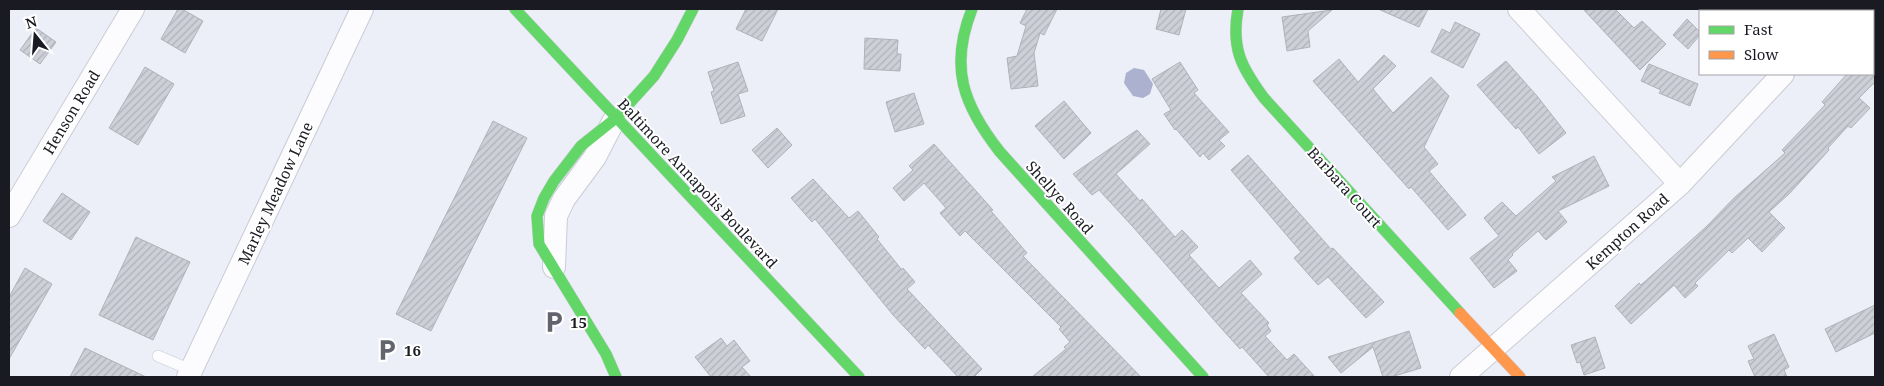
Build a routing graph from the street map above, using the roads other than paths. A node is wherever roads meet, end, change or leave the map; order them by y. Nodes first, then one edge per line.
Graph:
1 (133, 9) edge
2 (362, 9) edge
3 (515, 9) edge
4 (693, 9) edge
5 (972, 9) edge
6 (1238, 9) edge
7 (1519, 9) edge
8 (1782, 75) edge
9 (616, 118) junction
10 (1680, 184) junction
11 (9, 216) edge
12 (554, 267) joint
13 (1492, 349) junction
14 (158, 356) dead end
15 (189, 374) edge
16 (616, 377) edge
17 (859, 377) edge
18 (1202, 377) edge
19 (1461, 377) edge
20 (1520, 377) edge

1 - 11 street, Henson Road
2 - 15 street, Marley Meadow Lane
3 - 9 street, Baltimore Annapolis Boulevard
4 - 9 street
5 - 18 street, Shellye Road
6 - 13 street, Barbara Court
7 - 10 street
8 - 10 street, Kempton Road
9 - 12 street
9 - 17 street, Baltimore Annapolis Boulevard
10 - 13 street, Kempton Road
12 - 16 street
13 - 19 street, Kempton Road
13 - 20 street, Barbara Court
14 - 15 lane

